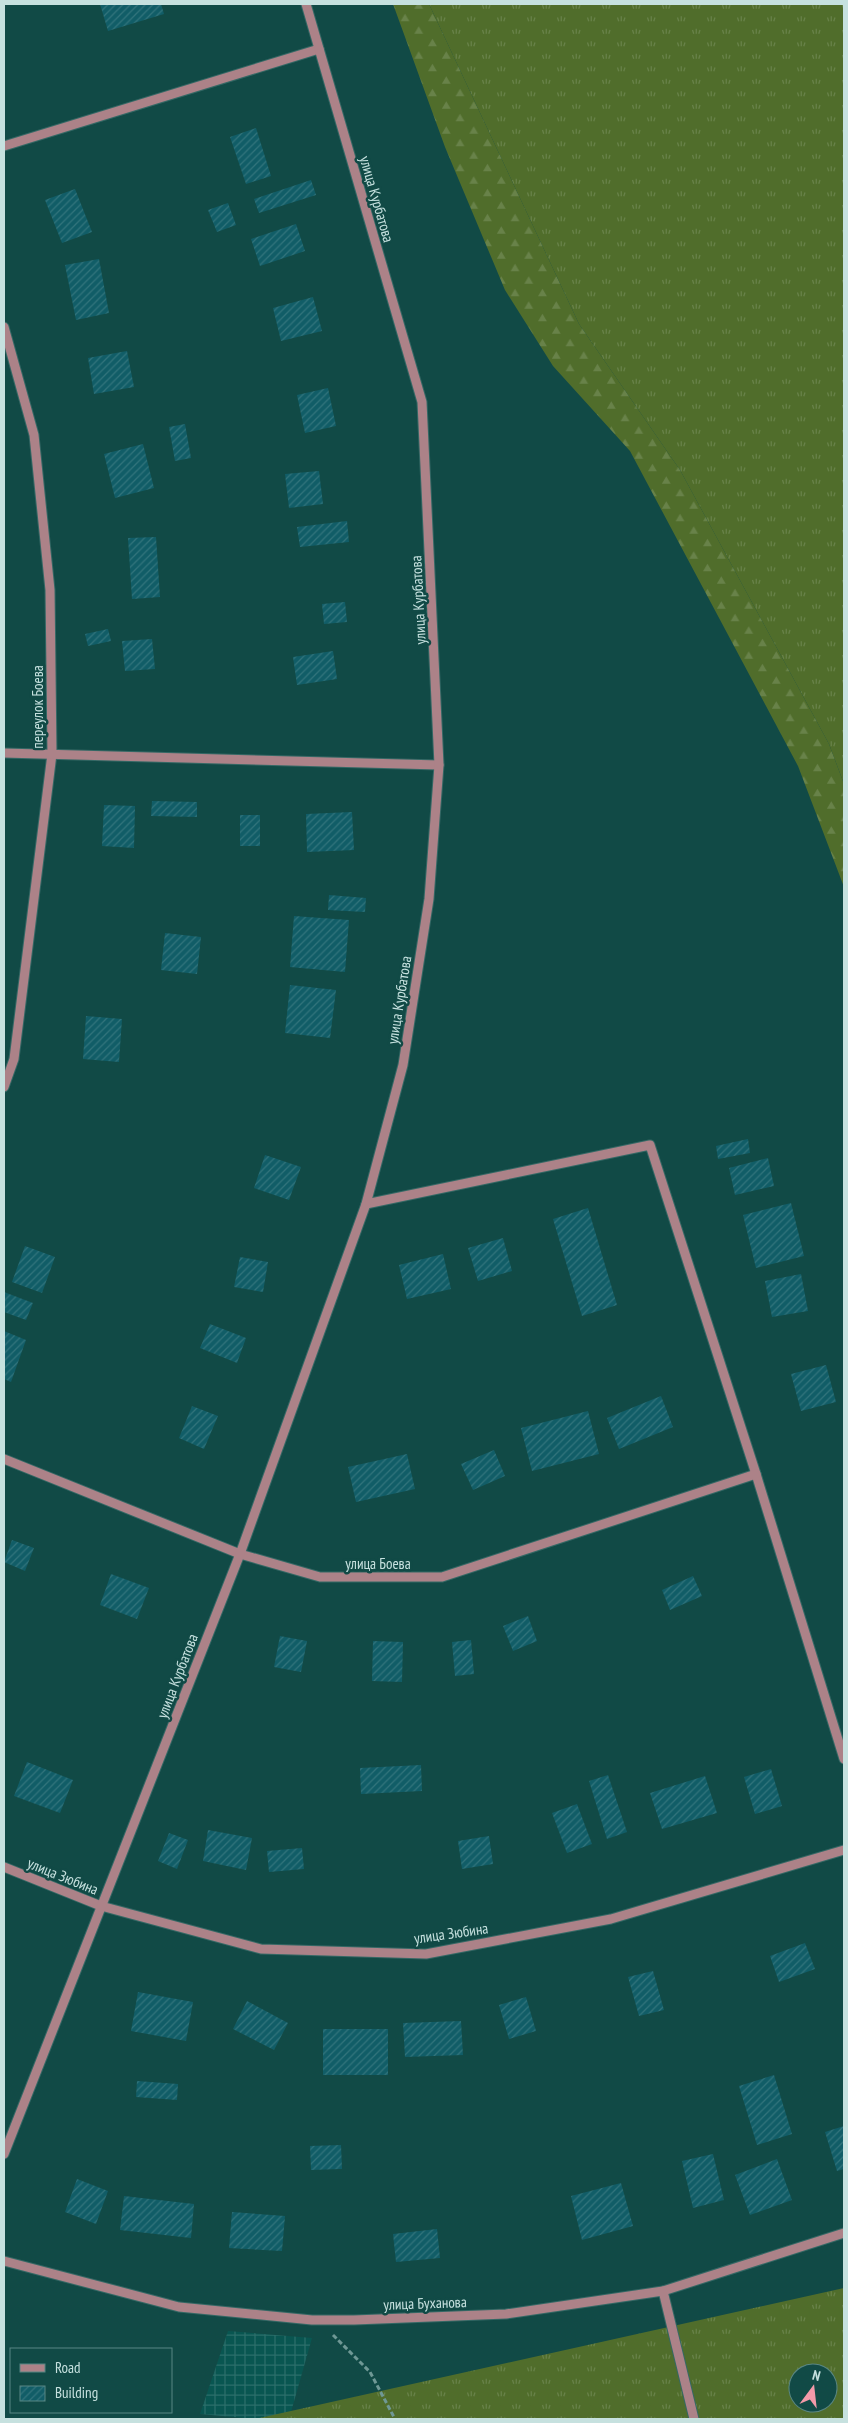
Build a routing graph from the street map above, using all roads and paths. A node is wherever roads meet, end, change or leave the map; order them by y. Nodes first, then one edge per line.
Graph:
1 (306, 4) edge
2 (319, 49) junction
3 (4, 146) edge
4 (4, 326) edge
5 (4, 753) edge
6 (52, 754) junction
7 (439, 765) junction
8 (4, 1087) edge
9 (366, 1204) junction
10 (4, 1459) edge
11 (756, 1474) junction
12 (240, 1554) junction
13 (844, 1759) edge
14 (844, 1850) edge
15 (4, 1867) edge
16 (101, 1906) junction
17 (4, 2154) edge
18 (844, 2233) edge
19 (4, 2261) edge
20 (663, 2291) junction
21 (312, 2320) junction
22 (395, 2419) edge
23 (694, 2419) edge

1 - 2 street, улица Курбатова
2 - 3 street
2 - 7 street, улица Курбатова
4 - 6 street, переулок Боева
5 - 6 street
6 - 7 street
6 - 8 street, переулок Боева
7 - 9 street, улица Курбатова
9 - 11 street
9 - 12 street, улица Курбатова
10 - 12 street, улица Боева
11 - 12 street, улица Боева
11 - 13 street
12 - 16 street, улица Курбатова
14 - 16 street, улица Зюбина
15 - 16 street, улица Зюбина
16 - 17 street, улица Курбатова
18 - 20 street, улица Буханова
19 - 21 street, улица Буханова
20 - 21 street, улица Буханова
20 - 23 street
21 - 22 path

